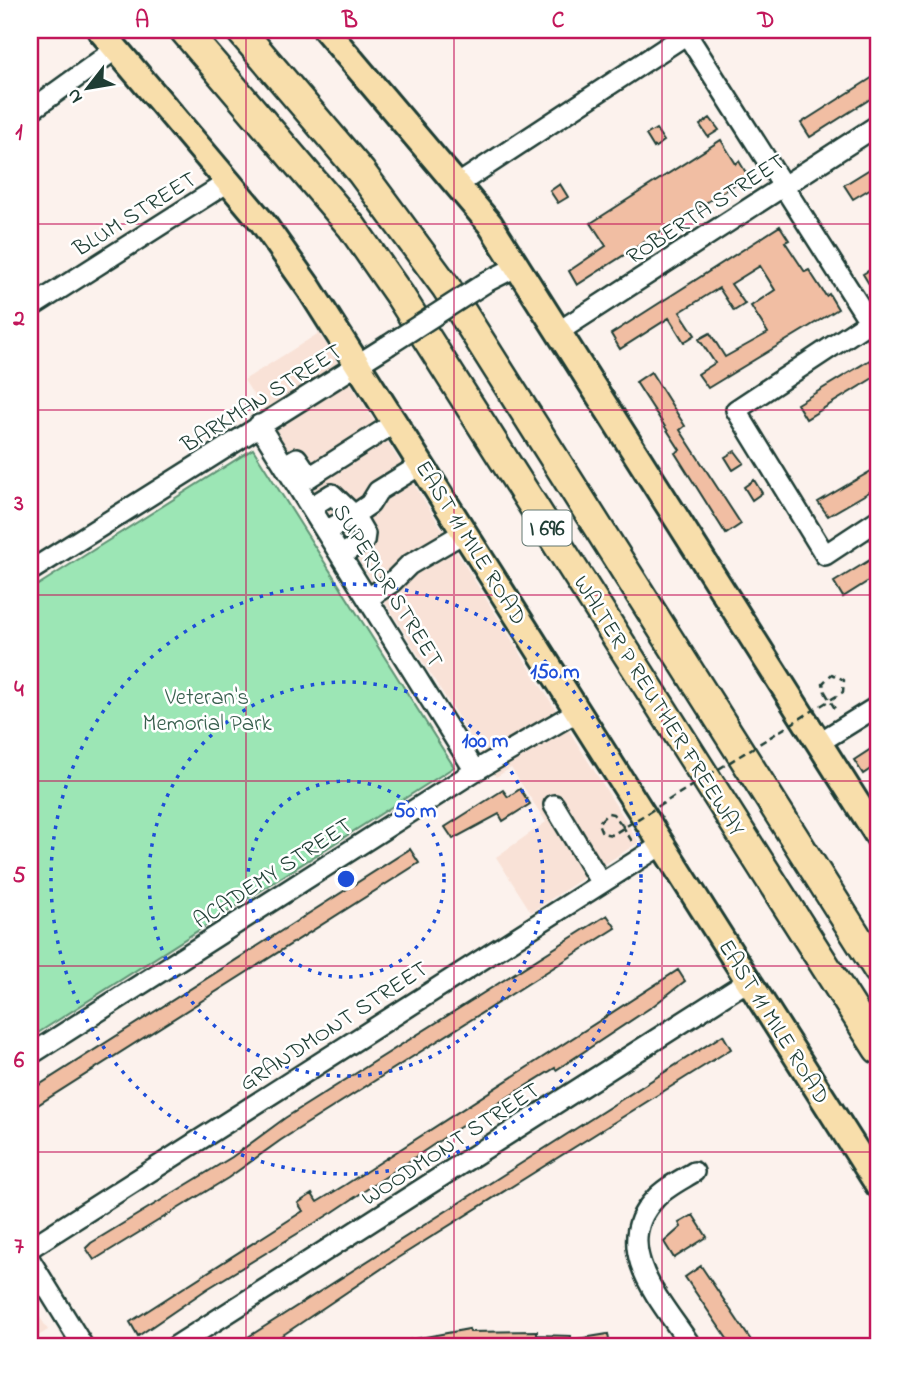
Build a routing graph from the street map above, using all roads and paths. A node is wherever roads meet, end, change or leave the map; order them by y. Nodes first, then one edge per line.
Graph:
1 (100, 30) edge
2 (184, 30) edge
3 (240, 30) edge
4 (326, 30) edge
5 (688, 31) edge
6 (116, 49) junction
7 (30, 111) edge
8 (878, 125) edge
9 (228, 182) junction
10 (457, 185) junction
11 (783, 186) junction
12 (518, 266) junction
13 (30, 308) edge
14 (875, 324) edge
15 (558, 332) junction
16 (360, 365) junction
17 (396, 422) junction
18 (259, 425) junction
19 (422, 464) junction
20 (303, 481) junction
21 (311, 507) junction
22 (354, 514) junction
23 (878, 520) edge
24 (326, 531) junction
25 (465, 532) junction
26 (341, 555) junction
27 (30, 571) edge
28 (368, 598) junction
29 (878, 706) edge
30 (578, 711) junction
31 (847, 726) junction
32 (820, 742) junction
33 (475, 771) junction
34 (554, 805) dead end
35 (878, 836) edge
36 (663, 844) junction
37 (636, 846) dead end
38 (601, 883) junction
39 (878, 970) edge
40 (749, 980) junction
41 (878, 1049) edge
42 (30, 1055) edge
43 (694, 1172) dead end
44 (878, 1185) edge
45 (30, 1248) edge
46 (30, 1260) edge
47 (83, 1346) edge
48 (176, 1346) edge
49 (691, 1346) edge

1 - 6 main road, EAST 11 MILE ROAD
2 - 41 highway, WALTER P REUTHER FREEWAY / I 696
3 - 39 highway, WALTER P REUTHER FREEWAY / I 696
4 - 10 main road
5 - 10 street
5 - 11 street
6 - 7 street
6 - 9 main road, EAST 11 MILE ROAD
8 - 11 street, ROBERTA STREET
9 - 13 street, BLUM STREET
9 - 16 main road, EAST 11 MILE ROAD
10 - 12 main road
11 - 14 street
11 - 15 street, ROBERTA STREET
12 - 15 main road
12 - 16 street, BARKMAN STREET, bridge
14 - 23 street
15 - 32 main road
16 - 17 main road, EAST 11 MILE ROAD
16 - 18 street, BARKMAN STREET
17 - 19 main road, EAST 11 MILE ROAD
17 - 20 street
18 - 20 street, SUPERIOR STREET
18 - 27 street, BARKMAN STREET
19 - 22 street
19 - 25 main road, EAST 11 MILE ROAD
20 - 21 street, SUPERIOR STREET
21 - 22 street
21 - 24 street, SUPERIOR STREET
22 - 24 street
22 - 26 street
24 - 26 street, SUPERIOR STREET
25 - 28 street
25 - 30 main road, EAST 11 MILE ROAD
26 - 28 street, SUPERIOR STREET
28 - 33 street, SUPERIOR STREET
29 - 31 street
30 - 33 street, ACADEMY STREET
30 - 36 main road, EAST 11 MILE ROAD
31 - 32 street
31 - 37 path, bridge
32 - 35 main road
33 - 42 street, ACADEMY STREET
34 - 38 street
36 - 38 street, GRANDMONT STREET
36 - 40 main road, EAST 11 MILE ROAD
38 - 45 street, GRANDMONT STREET
40 - 44 main road, EAST 11 MILE ROAD
40 - 48 street, WOODMONT STREET
43 - 49 street
46 - 47 street

